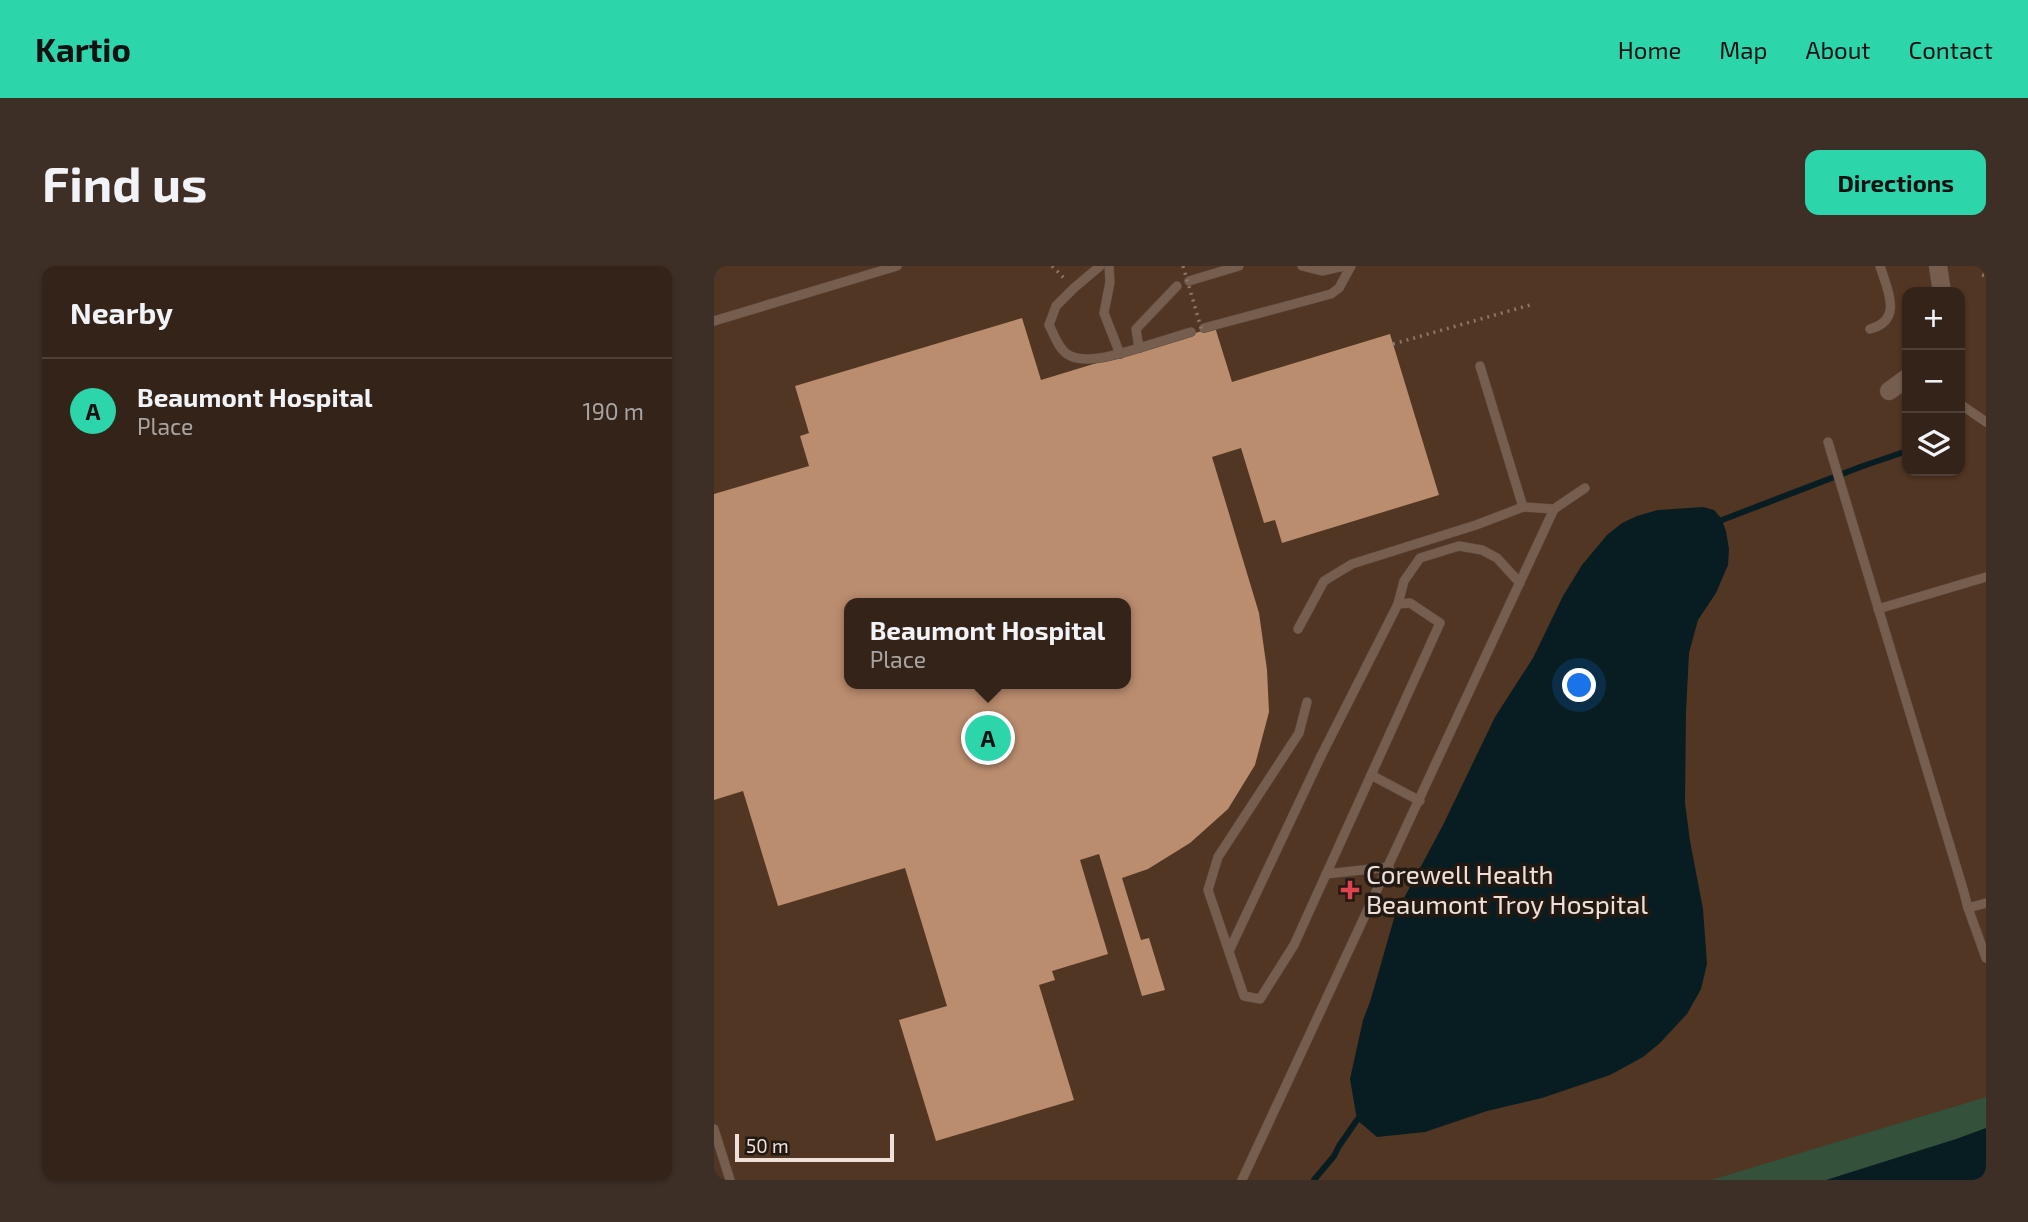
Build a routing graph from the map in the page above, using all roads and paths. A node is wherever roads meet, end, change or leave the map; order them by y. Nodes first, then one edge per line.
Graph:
1 (897, 266) edge
2 (1100, 266) edge
3 (1109, 266) edge
4 (1183, 266) edge
5 (1238, 266) edge
6 (1302, 266) edge
7 (1345, 266) edge
8 (1351, 266) edge
9 (1880, 266) edge
10 (1938, 266) edge
11 (1189, 281) dead end
12 (1177, 286) dead end
13 (1941, 287) edge
14 (1530, 305) dead end
15 (714, 321) edge
16 (1203, 329) joint
17 (1870, 329) dead end
18 (1191, 332) dead end
19 (1393, 344) dead end
20 (1139, 348) junction
21 (1120, 354) junction
22 (1480, 366) dead end
23 (1902, 382) edge
24 (1889, 391) dead end
25 (1965, 407) edge
26 (1986, 422) edge
27 (1828, 442) dead end
28 (1584, 488) dead end
29 (1523, 508) junction
30 (1554, 509) junction
31 (1986, 577) edge
32 (1520, 583) junction
33 (1398, 604) junction
34 (1878, 609) junction
35 (1298, 629) dead end
36 (1307, 702) dead end
37 (1371, 775) junction
38 (1420, 801) junction
39 (1389, 867) junction
40 (1326, 874) junction
41 (1986, 903) edge
42 (1968, 908) junction
43 (1229, 951) junction
44 (1986, 958) edge
45 (714, 1129) edge
46 (730, 1180) edge
47 (1242, 1180) edge

1 - 15 lane
2 - 21 lane
3 - 21 lane
4 - 16 path, bridge
5 - 11 lane
6 - 7 lane
8 - 16 lane
9 - 17 lane
10 - 13 street
12 - 20 lane
14 - 19 path
18 - 20 lane
20 - 21 lane
22 - 29 lane
23 - 24 street
25 - 26 lane
27 - 34 lane
28 - 30 lane
29 - 30 lane
29 - 35 lane
30 - 32 lane
31 - 34 lane
32 - 33 lane
32 - 38 lane
33 - 37 lane
33 - 43 lane
34 - 42 lane
36 - 43 lane
37 - 38 lane
37 - 40 lane
38 - 39 lane
39 - 40 lane
39 - 47 lane
40 - 43 lane
41 - 42 lane
42 - 44 lane
45 - 46 lane

